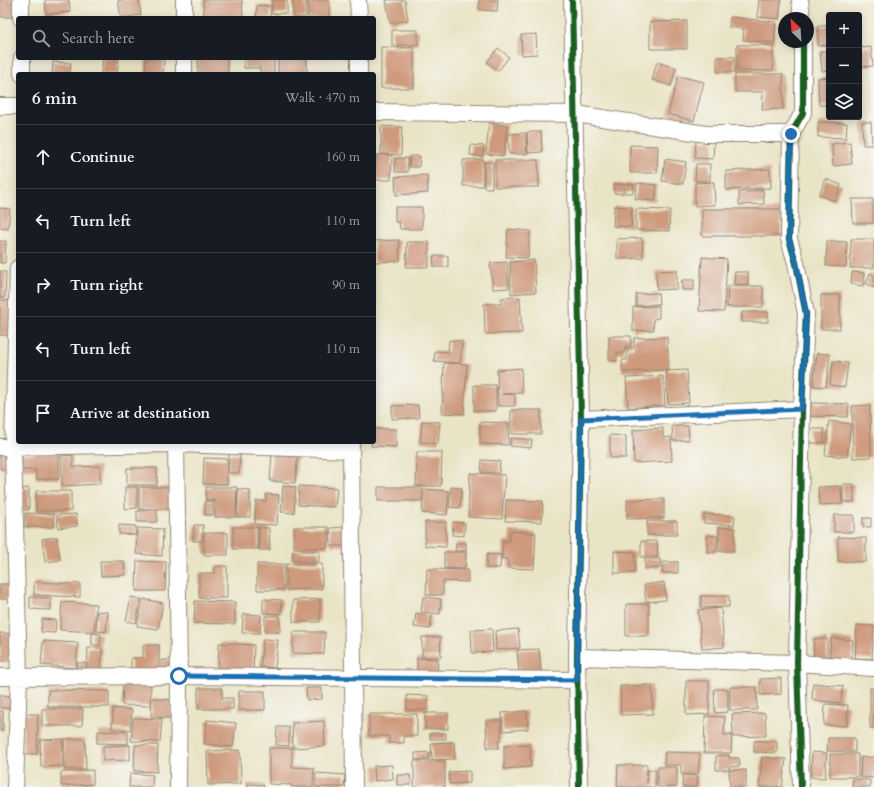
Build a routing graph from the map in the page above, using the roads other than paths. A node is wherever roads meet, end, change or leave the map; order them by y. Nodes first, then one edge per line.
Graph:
1 (21, 0) edge
2 (184, 0) edge
3 (358, 0) edge
4 (572, 0) edge
5 (800, 0) edge
6 (801, 12) edge
7 (21, 16) edge
8 (184, 16) edge
9 (358, 16) edge
10 (803, 48) edge
11 (22, 60) edge
12 (184, 60) edge
13 (359, 60) edge
14 (22, 72) edge
15 (184, 72) edge
16 (359, 72) edge
17 (0, 106) edge
18 (16, 106) edge
19 (376, 112) edge
20 (576, 114) junction
21 (791, 134) junction
22 (16, 298) edge
23 (802, 409) junction
24 (581, 419) junction
25 (134, 444) edge
26 (176, 444) edge
27 (234, 444) edge
28 (351, 446) edge
29 (6, 447) edge
30 (578, 657) junction
31 (797, 664) junction
32 (874, 668) edge
33 (179, 676) junction
34 (0, 677) edge
35 (19, 677) junction
36 (354, 677) junction
37 (577, 680) junction
38 (15, 787) edge
39 (178, 787) edge
40 (354, 787) edge
41 (579, 787) edge
42 (801, 787) edge

1 - 7 street
2 - 8 street
3 - 9 street
4 - 20 street
5 - 6 street
10 - 21 street
11 - 14 street
12 - 15 street
13 - 16 street
17 - 18 street
19 - 20 street
20 - 21 street
20 - 24 street
21 - 23 street
22 - 29 street
23 - 24 street
23 - 31 street
24 - 30 street
25 - 29 street
26 - 33 street
27 - 28 street
28 - 36 street
29 - 35 street
30 - 31 street
30 - 37 street
31 - 32 street
31 - 42 street
33 - 35 street
33 - 36 street
33 - 39 street
34 - 35 street
35 - 38 street
36 - 37 street
36 - 40 street
37 - 41 street

